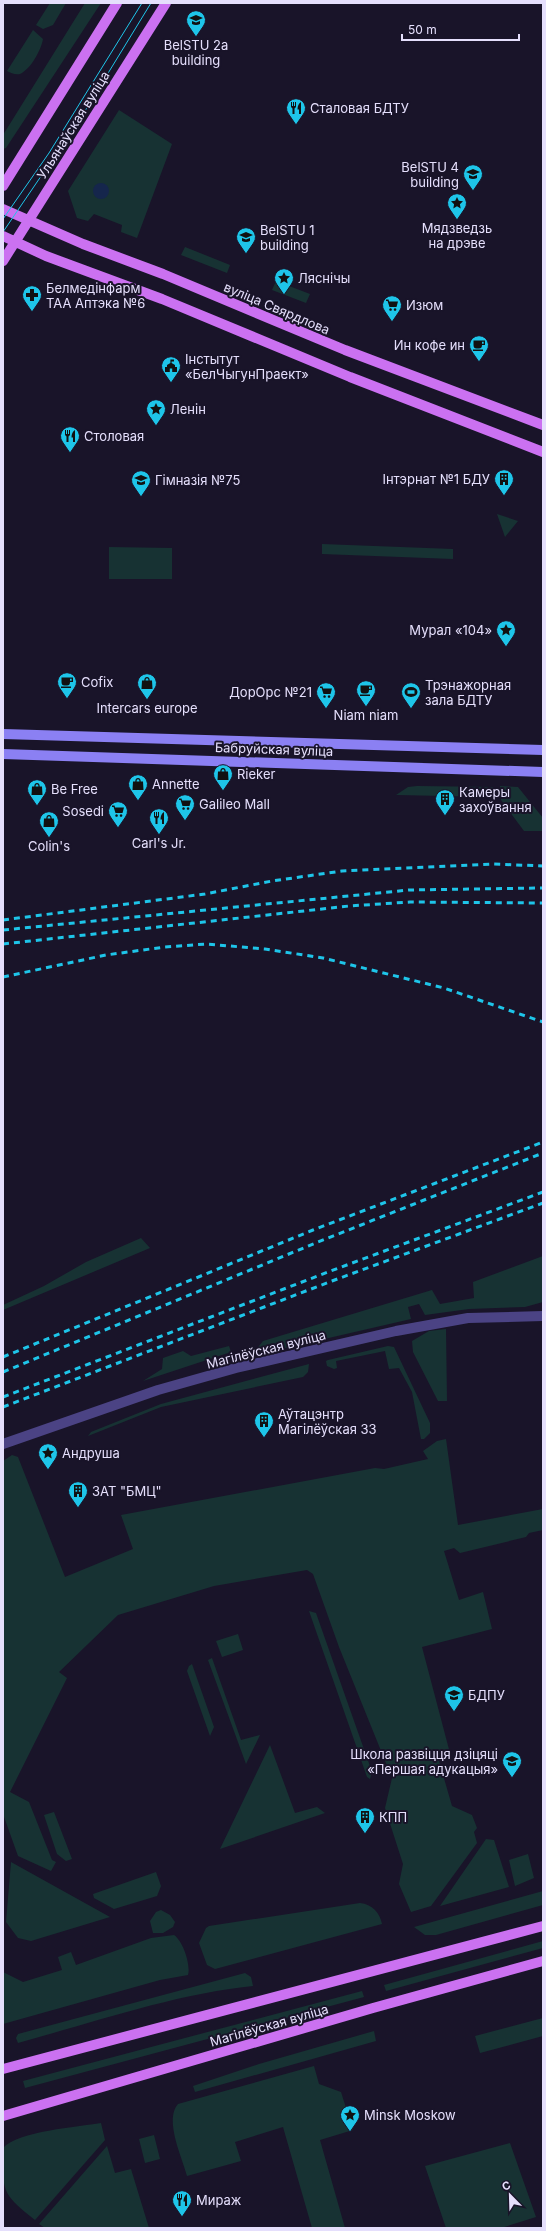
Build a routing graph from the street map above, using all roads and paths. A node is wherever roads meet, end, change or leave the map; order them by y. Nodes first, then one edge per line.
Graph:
1 (117, 3) edge
2 (166, 3) edge
3 (3, 186) edge
4 (3, 209) edge
5 (29, 220) junction
6 (3, 236) edge
7 (15, 241) junction
8 (3, 261) edge
9 (543, 425) edge
10 (543, 452) edge
11 (3, 734) edge
12 (543, 750) edge
13 (3, 754) edge
14 (543, 772) edge
15 (543, 1316) edge
16 (3, 1444) edge
17 (543, 1926) edge
18 (543, 1961) edge
19 (3, 2069) edge
20 (3, 2116) edge

1 - 3 main road, Ульянаўская вуліца
2 - 5 main road, Ульянаўская вуліца
4 - 5 main road, вуліца Свярдлова
5 - 7 main road, Ульянаўская вуліца
5 - 9 main road, вуліца Свярдлова
6 - 7 main road
7 - 8 main road, Ульянаўская вуліца
7 - 10 main road
11 - 12 main road, Бабруйская вуліца
13 - 14 main road, Бабруйская вуліца
15 - 16 street, Магілёўская вуліца
17 - 19 main road, Магілёўская вуліца
18 - 20 main road, Магілёўская вуліца

